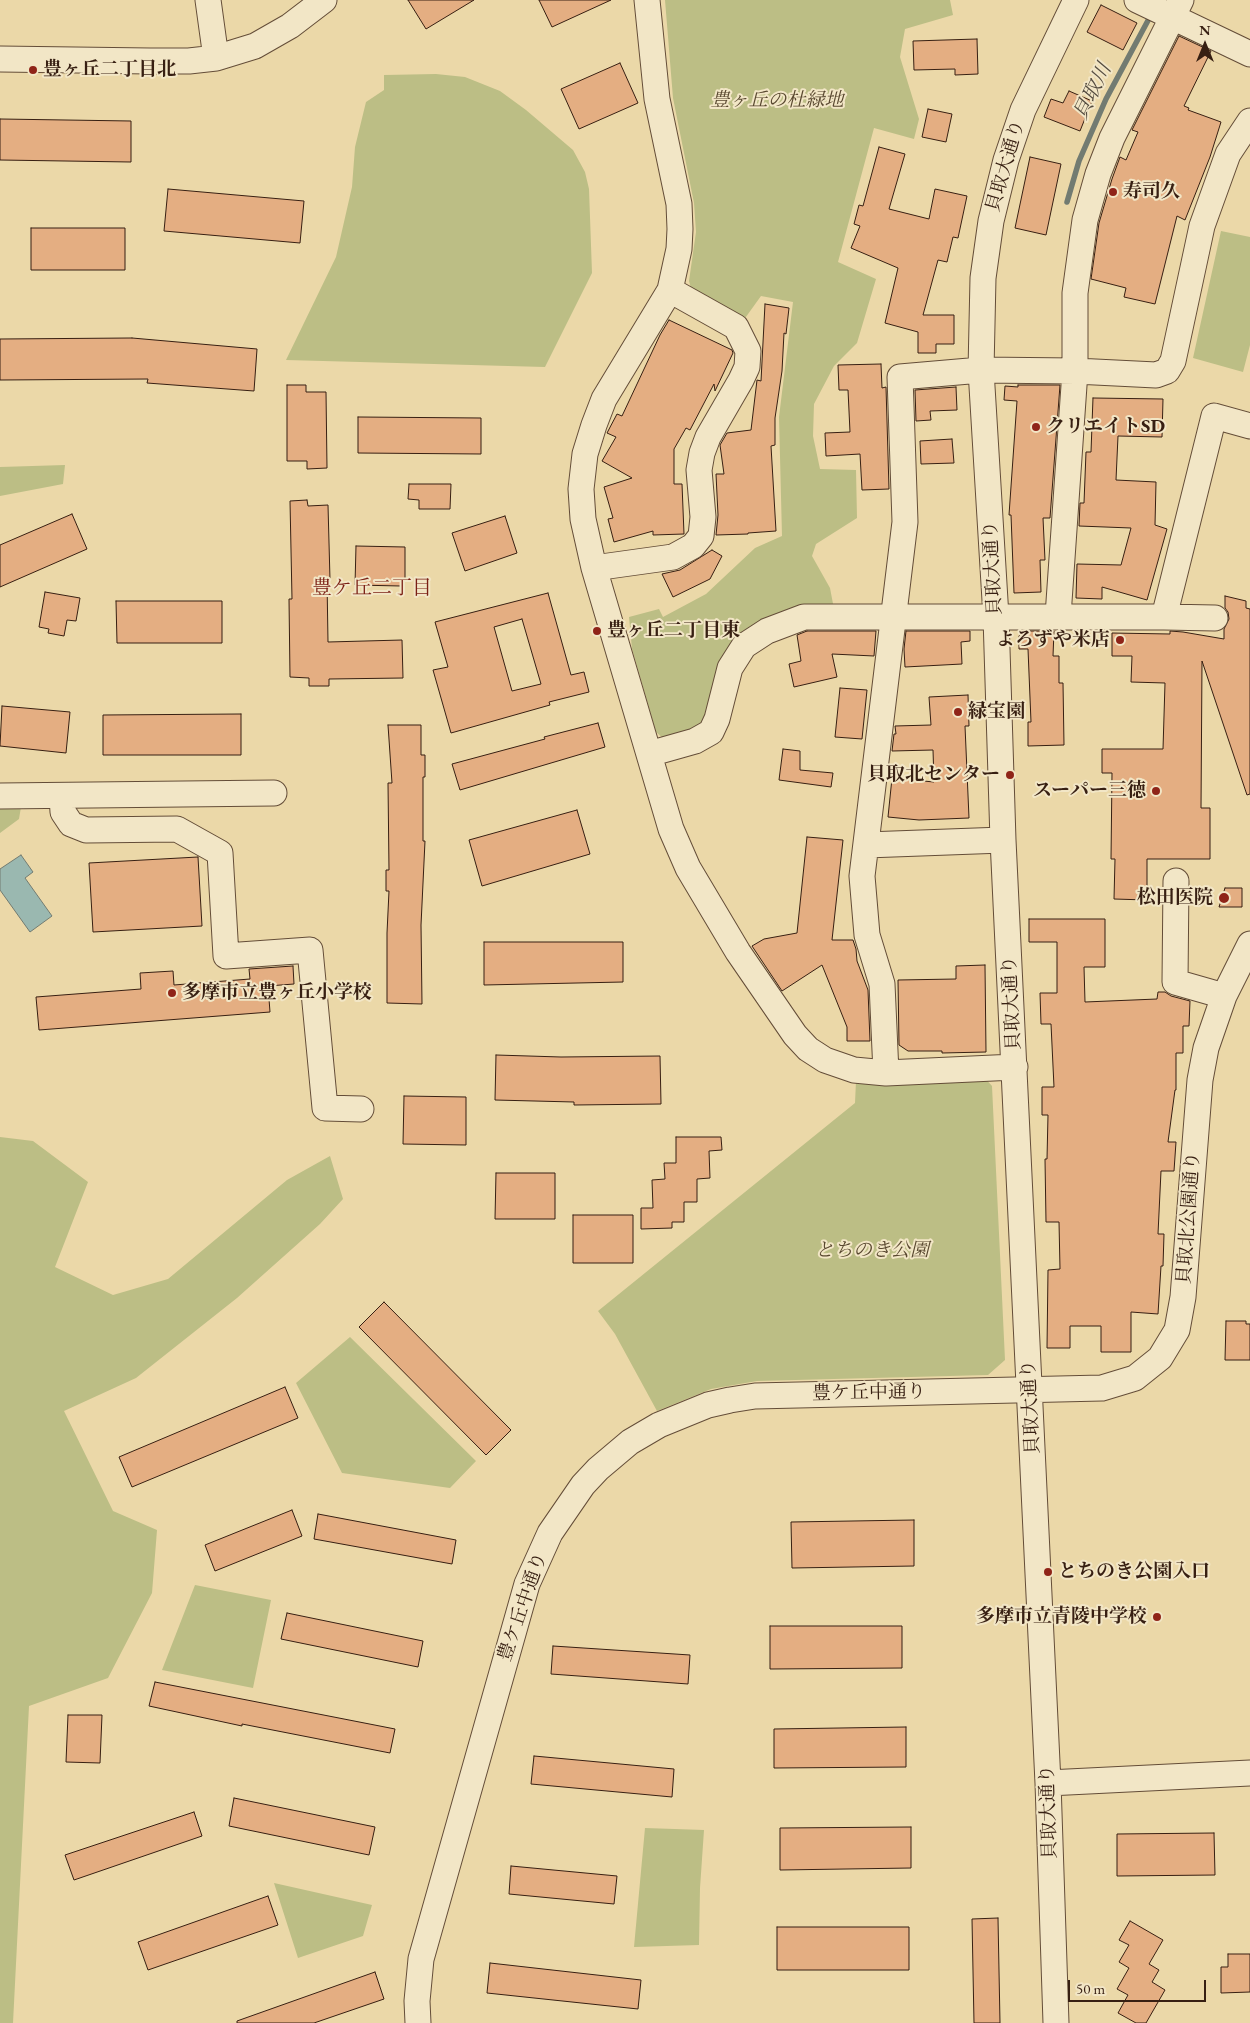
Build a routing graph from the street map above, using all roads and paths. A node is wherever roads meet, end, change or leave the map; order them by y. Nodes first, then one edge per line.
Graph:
1 (208, 0) edge
2 (324, 0) edge
3 (647, 0) edge
4 (1076, 0) edge
5 (1140, 1) edge
6 (1173, 10) edge
7 (1250, 54) edge
8 (216, 58) junction
9 (0, 59) edge
10 (1250, 122) edge
11 (670, 290) junction
12 (981, 370) junction
13 (1075, 371) junction
14 (1250, 426) edge
15 (594, 568) junction
16 (1058, 616) junction
17 (894, 617) junction
18 (996, 617) junction
19 (1164, 617) junction
20 (1215, 618) dead end
21 (649, 754) junction
22 (274, 793) dead end
23 (0, 796) edge
24 (62, 796) junction
25 (1003, 840) junction
26 (866, 845) junction
27 (1176, 881) dead end
28 (1250, 944) edge
29 (1224, 996) junction
30 (1015, 1067) junction
31 (886, 1072) junction
32 (361, 1109) dead end
33 (1030, 1389) junction
34 (1250, 1773) edge
35 (1048, 1783) junction
36 (418, 2023) edge
37 (1056, 2023) edge

1 - 8 street
2 - 8 street
3 - 11 street
4 - 12 street, 貝取大通り
5 - 6 street
6 - 7 street
6 - 13 street
8 - 9 street
10 - 13 street
11 - 15 street
11 - 15 street
12 - 13 street
12 - 17 street
12 - 18 street, 貝取大通り
13 - 16 street
14 - 19 street
15 - 21 street
16 - 18 street
16 - 19 street
17 - 18 street
17 - 21 street
17 - 26 street
18 - 25 street, 貝取大通り
19 - 20 street
21 - 31 street
22 - 24 street
23 - 24 street
24 - 32 street
25 - 26 street
25 - 30 street, 貝取大通り
26 - 31 street
27 - 29 street
28 - 29 street, 貝取北公園通り
29 - 33 street, 貝取北公園通り
30 - 31 street
30 - 33 street, 貝取大通り
33 - 35 street, 貝取大通り
33 - 36 street, 豊ケ丘中通り
34 - 35 street
35 - 37 street, 貝取大通り

